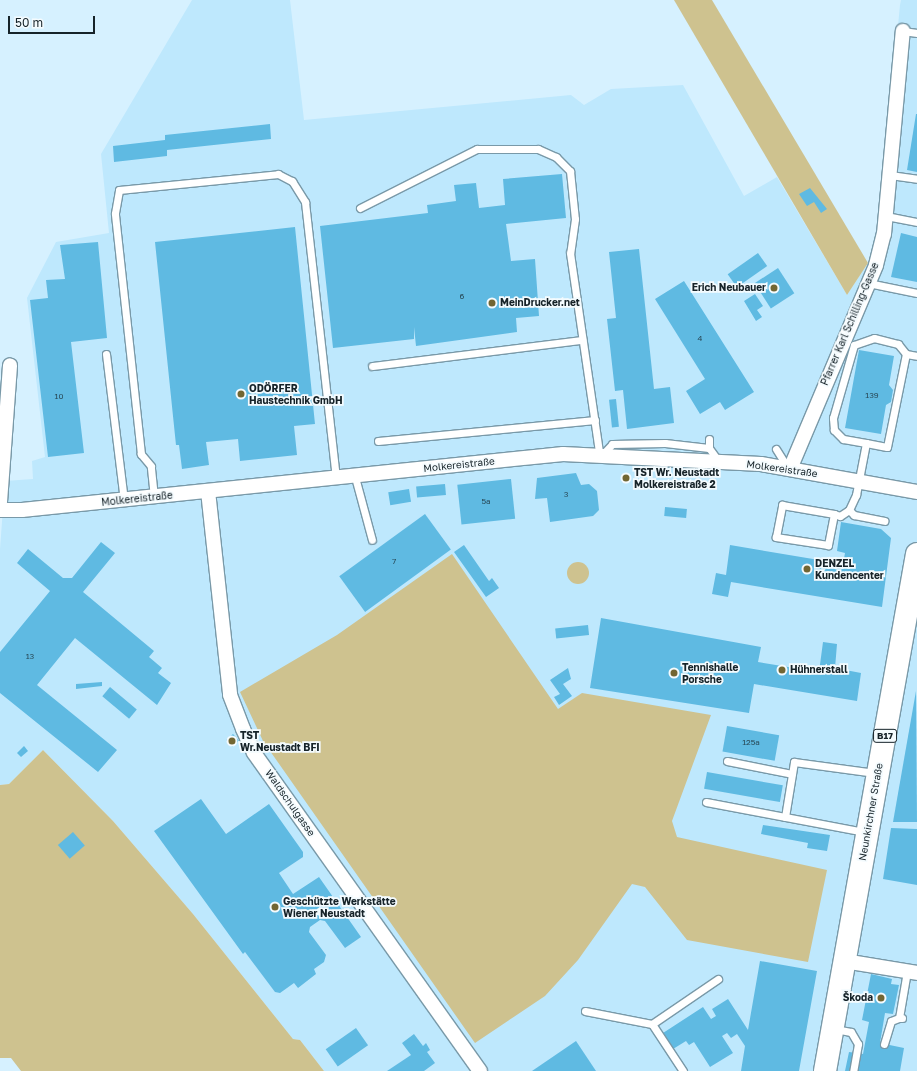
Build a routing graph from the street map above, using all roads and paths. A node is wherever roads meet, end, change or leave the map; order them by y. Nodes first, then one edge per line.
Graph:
1 (910, 32) edge
2 (890, 175) junction
3 (917, 179) edge
4 (360, 208) dead end
5 (886, 216) junction
6 (917, 222) edge
7 (868, 283) junction
8 (917, 293) edge
9 (582, 340) junction
10 (106, 354) dead end
11 (906, 354) junction
12 (917, 356) edge
13 (10, 365) dead end
14 (372, 366) dead end
15 (596, 420) junction
16 (709, 439) dead end
17 (378, 441) dead end
18 (866, 443) junction
19 (709, 448) junction
20 (776, 449) dead end
21 (600, 458) junction
22 (719, 463) junction
23 (790, 469) junction
24 (355, 477) junction
25 (336, 478) junction
26 (859, 482) junction
27 (208, 491) junction
28 (917, 492) edge
29 (154, 497) junction
30 (124, 500) junction
31 (0, 502) edge
32 (0, 510) edge
33 (849, 510) junction
34 (834, 514) junction
35 (884, 522) dead end
36 (372, 540) dead end
37 (917, 554) edge
38 (727, 761) dead end
39 (792, 774) junction
40 (878, 774) junction
41 (706, 802) dead end
42 (785, 817) junction
43 (867, 832) junction
44 (844, 961) junction
45 (912, 972) edge
46 (718, 979) dead end
47 (585, 1011) dead end
48 (652, 1024) junction
49 (832, 1028) junction
50 (884, 1044) dead end
51 (480, 1071) edge
52 (683, 1071) edge
53 (825, 1071) edge
54 (852, 1071) edge

1 - 2 street, Pfarrer Karl Schilling-Gasse
2 - 3 lane
2 - 5 street, Pfarrer Karl Schilling-Gasse
4 - 9 lane
5 - 6 lane
5 - 7 street, Pfarrer Karl Schilling-Gasse
7 - 8 lane
7 - 23 street, Pfarrer Karl Schilling-Gasse
9 - 14 lane
9 - 15 lane
10 - 30 lane
11 - 12 lane
11 - 18 lane
11 - 18 lane
13 - 31 street
15 - 17 lane
15 - 21 lane
16 - 19 lane
18 - 26 lane
19 - 21 lane
19 - 22 lane
20 - 23 lane
21 - 22 street, Molkereistraße
21 - 24 street, Molkereistraße
22 - 23 street, Molkereistraße
23 - 26 street, Molkereistraße
24 - 25 street, Molkereistraße
24 - 36 lane
25 - 27 street, Molkereistraße
25 - 29 lane
26 - 28 street, Molkereistraße
26 - 33 lane
27 - 29 street, Molkereistraße
27 - 51 street, Waldschulgasse
29 - 30 street, Molkereistraße
30 - 32 street, Molkereistraße
33 - 34 lane
33 - 35 lane
34 - 34 lane
37 - 40 main road, Neunkirchner Straße / B17
38 - 39 lane
39 - 40 lane
39 - 42 lane
40 - 43 main road, Neunkirchner Straße / B17
41 - 42 lane
42 - 43 lane
43 - 44 main road, Neunkirchner Straße / B17
44 - 45 street
44 - 49 main road, Neunkirchner Straße / B17
45 - 50 lane
46 - 48 lane
47 - 48 lane
48 - 52 lane
49 - 53 main road, Neunkirchner Straße / B17
49 - 54 lane

